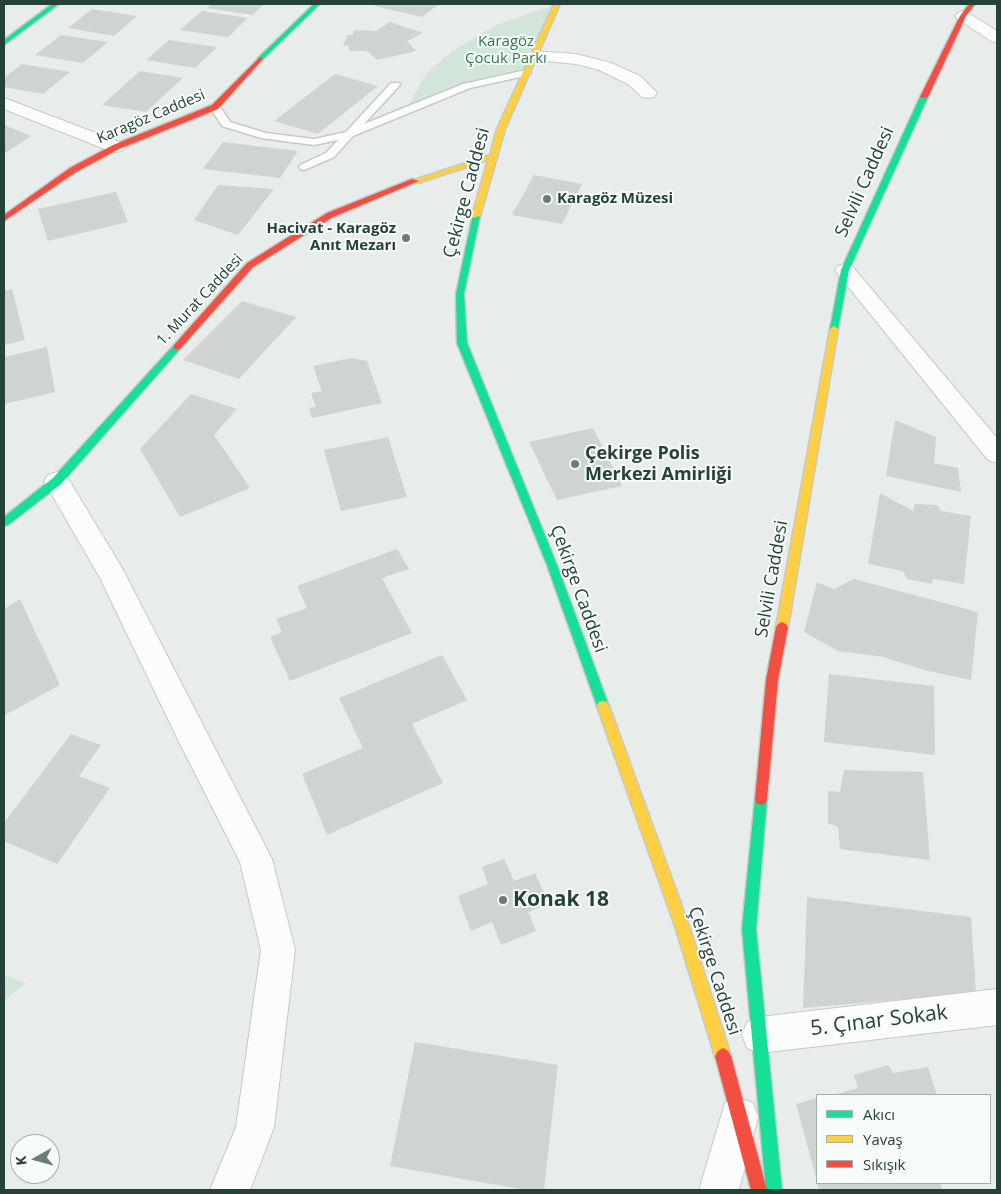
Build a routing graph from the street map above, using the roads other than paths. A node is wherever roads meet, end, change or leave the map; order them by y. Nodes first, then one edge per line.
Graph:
1 (56, 4) edge
2 (318, 4) edge
3 (557, 4) edge
4 (968, 10) edge
5 (997, 38) edge
6 (4, 42) edge
7 (533, 56) junction
8 (526, 73) junction
9 (395, 85) dead end
10 (648, 93) dead end
11 (4, 103) edge
12 (215, 107) junction
13 (350, 134) junction
14 (116, 146) junction
15 (493, 156) junction
16 (304, 167) dead end
17 (4, 219) edge
18 (845, 270) junction
19 (997, 454) edge
20 (57, 481) junction
21 (4, 522) edge
22 (997, 1007) edge
23 (760, 1035) junction
24 (739, 1117) junction
25 (230, 1190) edge
26 (719, 1190) edge
27 (759, 1190) edge
28 (774, 1190) edge

1 - 6 street
2 - 12 street, Karagöz Caddesi
3 - 7 street, Çekirge Caddesi
4 - 5 street
4 - 18 street, Selvili Caddesi
7 - 8 street, Çekirge Caddesi
7 - 10 street
8 - 13 lane
8 - 15 street, Çekirge Caddesi
9 - 13 lane
11 - 14 street
12 - 13 lane
12 - 14 street, Karagöz Caddesi
13 - 16 lane
14 - 17 street, Karagöz Caddesi
15 - 20 street, 1. Murat Caddesi
15 - 24 street, Çekirge Caddesi
18 - 19 street
18 - 23 street, Selvili Caddesi
20 - 21 street, 1. Murat Caddesi
20 - 25 street
22 - 23 street, 5. Çınar Sokak
23 - 28 street, Selvili Caddesi
24 - 26 street
24 - 27 street, Çekirge Caddesi

